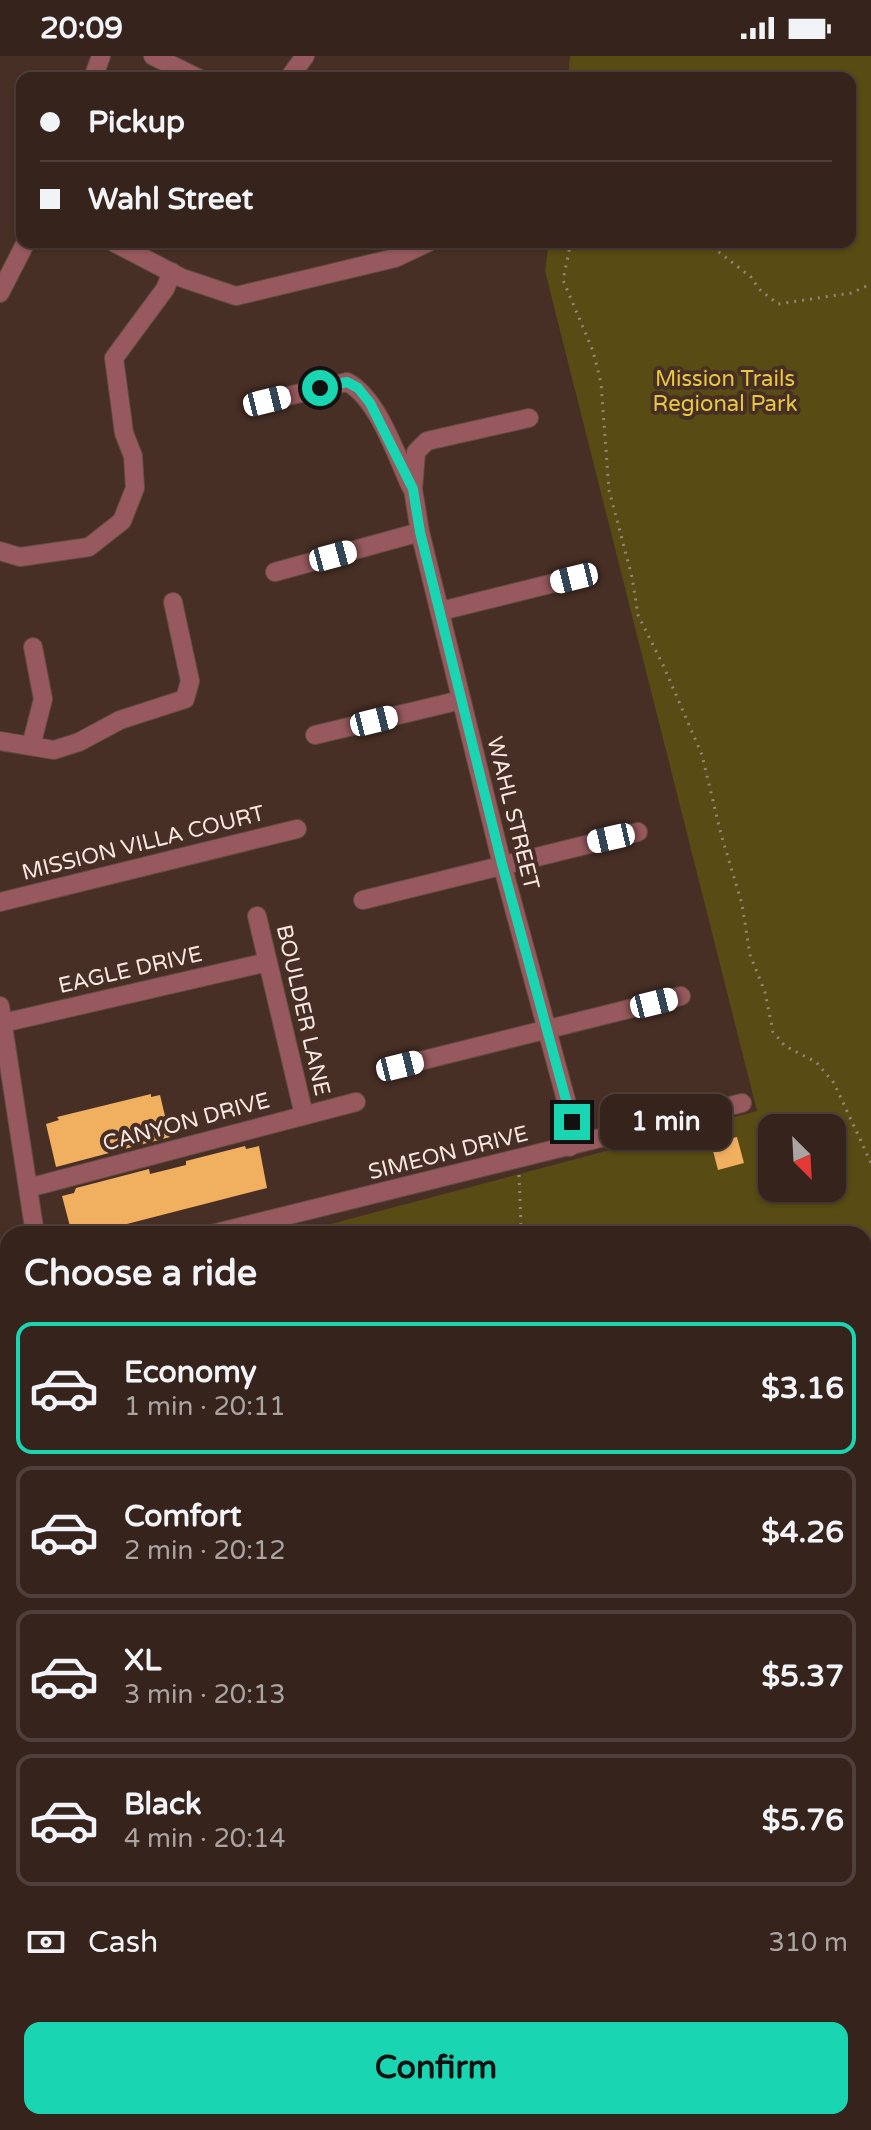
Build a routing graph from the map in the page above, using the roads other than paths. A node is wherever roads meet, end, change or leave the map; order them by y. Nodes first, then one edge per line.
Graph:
1 (153, 56) edge
2 (186, 72) edge
3 (23, 248) edge
4 (125, 248) edge
5 (416, 248) edge
6 (172, 272) junction
7 (0, 293) edge
8 (267, 401) dead end
9 (529, 418) dead end
10 (413, 489) junction
11 (420, 532) junction
12 (0, 551) edge
13 (275, 572) dead end
14 (574, 578) dead end
15 (173, 602) dead end
16 (441, 611) junction
17 (33, 647) dead end
18 (461, 700) junction
19 (315, 735) dead end
20 (0, 741) edge
21 (31, 746) junction
22 (297, 829) dead end
23 (638, 832) dead end
24 (502, 864) junction
25 (363, 900) dead end
26 (0, 902) edge
27 (257, 916) dead end
28 (268, 962) junction
29 (681, 996) dead end
30 (1, 1015) edge
31 (548, 1029) junction
32 (400, 1066) dead end
33 (356, 1102) dead end
34 (742, 1103) dead end
35 (304, 1115) junction
36 (570, 1147) junction
37 (28, 1188) junction
38 (34, 1226) edge
39 (245, 1226) edge

1 - 2 street
3 - 7 street
4 - 6 street
5 - 6 street
6 - 12 street
8 - 10 street
9 - 10 street
10 - 11 street, WAHL STREET
11 - 13 street
11 - 16 street, WAHL STREET
14 - 16 street
15 - 21 street
16 - 18 street, WAHL STREET
17 - 21 street
18 - 19 street
18 - 24 street, WAHL STREET
20 - 21 street
22 - 26 street, MISSION VILLA COURT
23 - 24 street
24 - 25 street
24 - 31 street, WAHL STREET
27 - 28 street, BOULDER LANE
28 - 30 street, EAGLE DRIVE
28 - 35 street, BOULDER LANE
29 - 31 street
30 - 37 street
31 - 32 street
31 - 36 street, WAHL STREET
33 - 35 street, CANYON DRIVE
34 - 36 street, SIMEON DRIVE
35 - 37 street, CANYON DRIVE
36 - 39 street, SIMEON DRIVE
37 - 38 street

